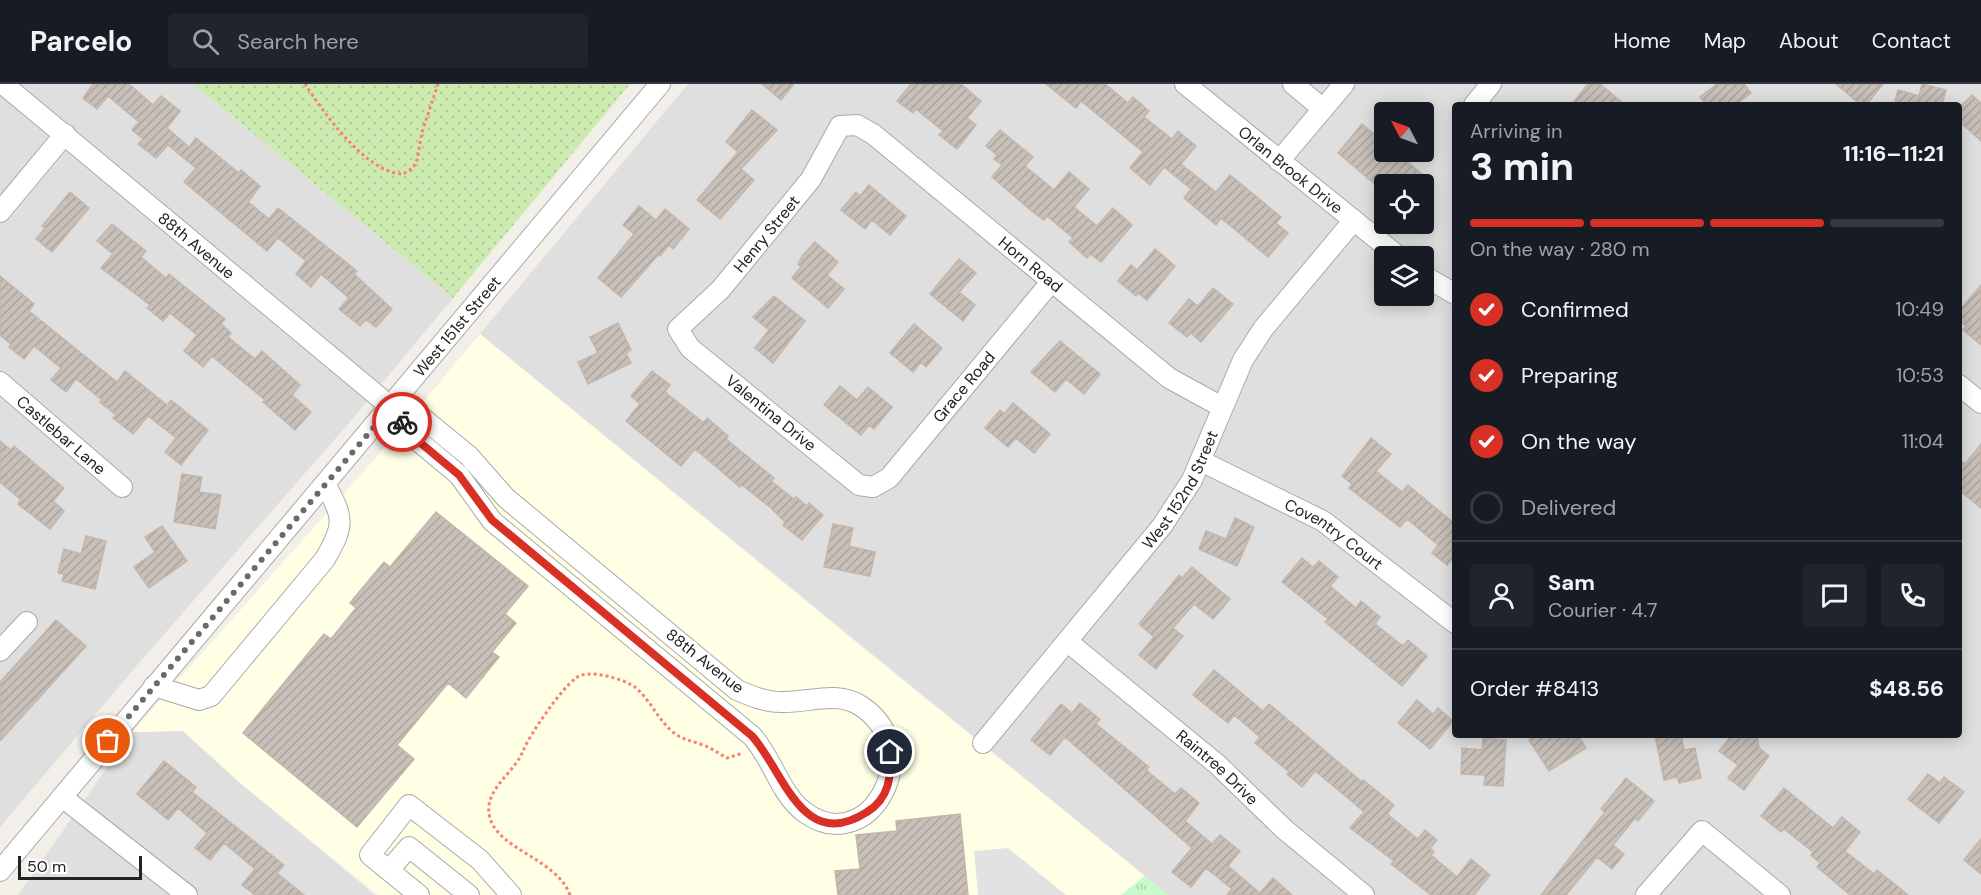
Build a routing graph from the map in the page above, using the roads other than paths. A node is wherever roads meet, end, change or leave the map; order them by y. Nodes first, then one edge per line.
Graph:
1 (3, 84) edge
2 (660, 84) edge
3 (1185, 84) edge
4 (1293, 84) edge
5 (1344, 84) edge
6 (1491, 84) edge
7 (1476, 102) edge
8 (1323, 109) junction
9 (840, 126) joint
10 (65, 134) junction
11 (1279, 161) junction
12 (0, 212) edge
13 (1354, 220) junction
14 (1386, 246) edge
15 (1051, 282) junction
16 (1434, 282) edge
17 (1452, 292) edge
18 (678, 329) joint
19 (0, 382) edge
20 (1962, 387) edge
21 (1981, 403) edge
22 (391, 407) junction
23 (1222, 407) junction
24 (1201, 461) junction
25 (326, 484) junction
26 (122, 487) dead end
27 (873, 487) joint
28 (1452, 621) edge
29 (27, 622) dead end
30 (1068, 642) junction
31 (0, 651) edge
32 (154, 686) junction
33 (983, 743) dead end
34 (62, 796) junction
35 (389, 870) junction
36 (0, 871) edge
37 (187, 895) edge
38 (419, 895) edge
39 (469, 895) edge
40 (511, 895) edge
41 (1364, 895) edge
42 (1646, 895) edge
43 (1780, 895) edge

1 - 10 street, 88th Avenue
2 - 22 street, West 151st Street
3 - 11 street, Orlan Brook Drive
4 - 8 street
5 - 8 street
6 - 7 street
8 - 11 street
9 - 15 street, Horn Road
9 - 18 street, Henry Street
10 - 12 street
10 - 22 street, 88th Avenue
11 - 13 street, Orlan Brook Drive
13 - 14 street, Orlan Brook Drive
13 - 23 street, West 152nd Street
15 - 23 street, Horn Road
15 - 27 street, Grace Road
16 - 17 street
18 - 27 street, Valentina Drive
19 - 26 street, Castlebar Lane
20 - 21 street
22 - 22 street, 88th Avenue
22 - 25 street, West 151st Street
23 - 24 street, West 152nd Street
24 - 28 street, Coventry Court
24 - 30 street, West 152nd Street
25 - 32 street, West 151st Street
25 - 32 street
29 - 31 street
30 - 33 street, West 152nd Street
30 - 41 street, Raintree Drive
32 - 34 street, West 151st Street
34 - 36 street, West 151st Street
34 - 37 street
35 - 38 street
35 - 39 street
35 - 40 street
42 - 43 street

